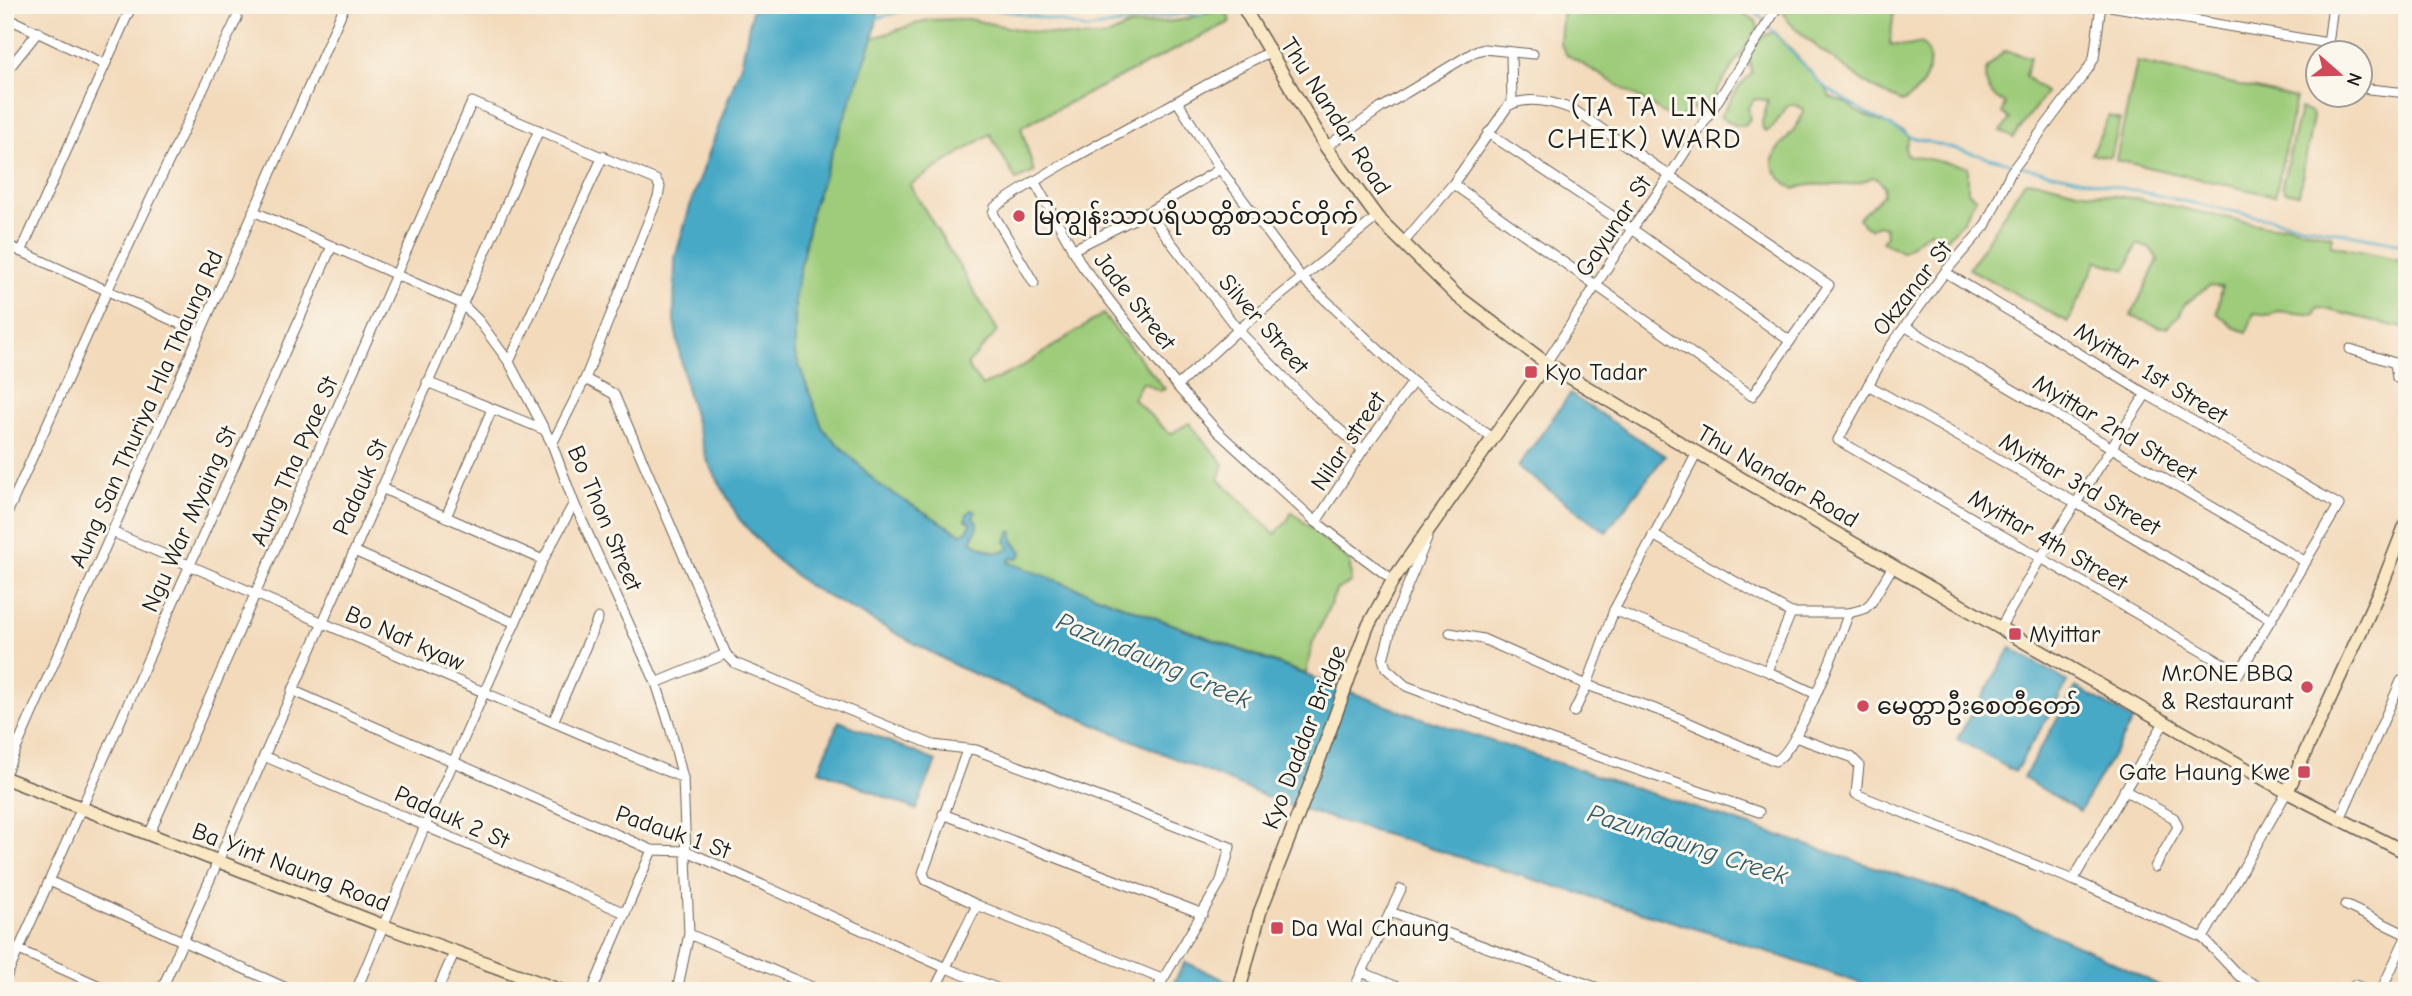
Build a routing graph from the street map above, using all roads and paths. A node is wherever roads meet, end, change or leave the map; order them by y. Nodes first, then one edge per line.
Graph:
1 (132, 5) edge
2 (345, 5) edge
3 (1160, 5) edge
4 (1242, 5) edge
5 (1779, 5) edge
6 (2102, 5) edge
7 (2333, 5) edge
8 (1142, 8) dead end
9 (5, 16) edge
10 (237, 18) dead end
11 (38, 32) junction
12 (2329, 38) edge
13 (2304, 43) edge
14 (1268, 52) junction
15 (1511, 52) junction
16 (1533, 54) dead end
17 (104, 64) junction
18 (5, 73) edge
19 (2374, 89) edge
20 (2407, 93) edge
21 (1177, 101) junction
22 (1512, 104) junction
23 (539, 130) junction
24 (1488, 133) junction
25 (1326, 148) junction
26 (603, 156) junction
27 (1220, 169) junction
28 (1670, 177) junction
29 (1034, 181) junction
30 (1453, 184) junction
31 (253, 211) junction
32 (1148, 212) junction
33 (1377, 217) junction
34 (1632, 229) junction
35 (1404, 243) junction
36 (5, 244) edge
37 (332, 246) junction
38 (1072, 250) junction
39 (21, 252) junction
40 (1945, 272) junction
41 (397, 275) junction
42 (1301, 277) junction
43 (1034, 283) dead end
44 (1597, 284) junction
45 (107, 291) junction
46 (462, 304) junction
47 (1906, 327) junction
48 (1238, 330) junction
49 (200, 333) junction
50 (1790, 341) junction
51 (2350, 349) dead end
52 (509, 362) junction
53 (1546, 363) junction
54 (585, 379) junction
55 (2407, 381) edge
56 (427, 382) junction
57 (1413, 382) junction
58 (1868, 385) junction
59 (1177, 386) junction
60 (2146, 394) junction
61 (492, 409) junction
62 (545, 430) junction
63 (1493, 438) junction
64 (1838, 440) joint
65 (552, 444) junction
66 (2111, 449) junction
67 (1363, 450) junction
68 (1697, 453) junction
69 (381, 488) junction
70 (575, 503) junction
71 (2076, 503) junction
72 (446, 517) junction
73 (5, 518) edge
74 (2407, 521) edge
75 (1316, 522) junction
76 (1433, 524) junction
77 (111, 532) junction
78 (1653, 535) junction
79 (354, 551) junction
80 (2040, 559) junction
81 (543, 560) junction
82 (2305, 562) junction
83 (190, 566) junction
84 (1893, 566) junction
85 (1392, 582) junction
86 (256, 594) junction
87 (1614, 610) junction
88 (1791, 613) junction
89 (1849, 613) junction
90 (598, 618) dead end
91 (2272, 620) junction
92 (322, 623) junction
93 (515, 623) junction
94 (2000, 628) junction
95 (1450, 633) dead end
96 (726, 654) junction
97 (1767, 671) junction
98 (2402, 681) dead end
99 (656, 683) junction
100 (1587, 685) junction
101 (292, 690) junction
102 (485, 693) junction
103 (1816, 694) junction
104 (1574, 712) dead end
105 (2165, 721) junction
106 (553, 722) junction
107 (1795, 737) junction
108 (967, 750) junction
109 (264, 756) junction
110 (453, 763) junction
111 (5, 776) edge
112 (683, 778) junction
113 (2124, 790) junction
114 (2287, 792) junction
115 (82, 808) junction
116 (1759, 811) dead end
117 (943, 814) junction
118 (2340, 819) junction
119 (425, 826) junction
120 (149, 835) junction
121 (652, 850) junction
122 (687, 851) junction
123 (2407, 853) edge
124 (218, 860) junction
125 (2155, 867) dead end
126 (2073, 880) junction
127 (49, 881) junction
128 (1401, 889) dead end
129 (977, 905) junction
130 (2345, 905) dead end
131 (1390, 912) junction
132 (625, 913) junction
133 (1203, 914) junction
134 (384, 926) junction
135 (689, 934) junction
136 (2407, 935) edge
137 (2203, 939) junction
138 (183, 940) junction
139 (19, 950) junction
140 (455, 951) junction
141 (946, 968) junction
142 (1362, 972) junction
143 (522, 976) junction
144 (1162, 979) junction
145 (5, 980) edge
146 (2381, 990) edge
147 (111, 991) edge
148 (160, 991) edge
149 (293, 991) edge
150 (356, 991) edge
151 (437, 991) edge
152 (514, 991) edge
153 (562, 991) edge
154 (592, 991) edge
155 (677, 991) edge
156 (821, 991) edge
157 (934, 991) edge
158 (1004, 991) edge
159 (1156, 991) edge
160 (1239, 991) edge
161 (1353, 991) edge
162 (1407, 991) edge
163 (1606, 991) edge
164 (2267, 991) edge
165 (2350, 991) edge
166 (2370, 991) edge

1 - 17 street
2 - 31 street, Aung San Thuriya Hla Thaung Rd
3 - 8 street
4 - 14 main road, Thu Nandar Road
5 - 28 street, Gayunar St
6 - 13 street
6 - 40 street, Okzanar St
7 - 12 street
9 - 11 street
10 - 45 street
11 - 17 street
11 - 18 street
14 - 21 street
14 - 25 main road, Thu Nandar Road
15 - 16 street
15 - 22 street
15 - 25 street
17 - 39 street
19 - 20 street
21 - 27 street
21 - 29 street
22 - 24 street
22 - 28 street
23 - 26 street
23 - 41 street, Aung Tha Pyae St
23 - 46 street, Padauk St
24 - 30 street
24 - 34 street
25 - 33 main road, Thu Nandar Road
26 - 52 street
26 - 54 street
27 - 32 street
27 - 42 street
28 - 34 street, Gayunar St
28 - 50 street
29 - 38 street, Jade Street
29 - 43 street
30 - 35 street
30 - 44 street
31 - 37 street, Bo Thon Street
31 - 49 street, Aung San Thuriya Hla Thaung Rd
32 - 38 street
32 - 48 street, Silver Street
33 - 35 main road, Thu Nandar Road
33 - 42 street
34 - 44 street, Gayunar St
34 - 50 street
35 - 53 main road, Thu Nandar Road
36 - 39 street
37 - 41 street, Bo Thon Street
37 - 83 street, Ngu War Myaing St
38 - 59 street, Jade Street
39 - 45 street
40 - 47 street, Okzanar St
40 - 60 street, Myittar 1st Street
41 - 46 street, Bo Thon Street
41 - 86 street, Aung Tha Pyae St
42 - 48 street
42 - 57 street
44 - 50 street
44 - 53 street, Gayunar St
45 - 49 street
45 - 73 street
46 - 52 street, Bo Thon Street
46 - 56 street, Padauk St
47 - 58 street, Okzanar St
47 - 66 street, Myittar 2nd Street
48 - 59 street
48 - 67 street, Silver Street
49 - 77 street, Aung San Thuriya Hla Thaung Rd
51 - 55 street
52 - 62 street, Bo Thon Street
53 - 63 main road, Kyo Daddar Bridge
53 - 68 main road, Thu Nandar Road
54 - 65 street
54 - 96 street
56 - 61 street
56 - 69 street, Padauk St
57 - 63 street
57 - 67 street, Nilar street
58 - 64 street, Okzanar St
58 - 71 street, Myittar 3rd Street
59 - 75 street, Jade Street
60 - 66 street
60 - 82 street, Myittar 1st Street
61 - 62 street
61 - 72 street
62 - 65 street, Bo Thon Street
63 - 76 main road, Kyo Daddar Bridge
64 - 80 street, Myittar 4th Street
65 - 70 street, Bo Thon Street
66 - 71 street
66 - 82 street, Myittar 2nd Street
67 - 75 street, Nilar street
68 - 78 street
68 - 84 main road, Thu Nandar Road
69 - 72 street
69 - 79 street, Padauk St
70 - 81 street
70 - 99 street, Bo Thon Street
71 - 80 street
71 - 91 street, Myittar 3rd Street
72 - 81 street
74 - 114 main road
75 - 85 street, Jade Street
76 - 85 main road, Kyo Daddar Bridge
76 - 116 street
77 - 83 street, Bo Nat kyaw
77 - 111 street, Aung San Thuriya Hla Thaung Rd
78 - 87 street
78 - 88 street
79 - 92 street, Padauk St
79 - 93 street
80 - 91 street, Myittar 4th Street
80 - 94 street
81 - 93 street
82 - 91 street
83 - 86 street, Bo Nat kyaw
83 - 115 street, Ngu War Myaing St
84 - 89 street
84 - 94 main road, Thu Nandar Road
85 - 160 main road, Kyo Daddar Bridge
86 - 92 street, Bo Nat kyaw
86 - 120 street, Aung Tha Pyae St
87 - 97 street
87 - 100 street
88 - 89 street
88 - 97 street
89 - 103 street
90 - 106 street
92 - 101 street, Padauk St
92 - 102 street, Bo Nat kyaw
93 - 102 street
94 - 105 main road, Thu Nandar Road
95 - 100 street
96 - 99 street
96 - 108 street
97 - 103 street
98 - 118 street
99 - 112 street, Bo Thon Street
100 - 104 street
100 - 107 street
101 - 109 street, Padauk St
101 - 110 street, Padauk 1 St
102 - 106 street, Bo Nat kyaw
102 - 110 street
103 - 107 street
105 - 113 street
105 - 114 main road, Thu Nandar Road
106 - 112 street, Bo Nat kyaw
107 - 126 street
108 - 117 street
108 - 133 street
109 - 119 street, Padauk 2 St
109 - 124 street, Padauk St
110 - 119 street
110 - 121 street, Padauk 1 St
111 - 115 main road, Ba Yint Naung Road
112 - 122 street, Bo Thon Street
113 - 125 street
113 - 126 street
114 - 118 main road, Thu Nandar Road
114 - 137 street
115 - 120 main road, Ba Yint Naung Road
115 - 127 street
117 - 129 street
117 - 133 street
118 - 123 main road, Thu Nandar Road
119 - 132 street, Padauk 2 St
119 - 134 street
120 - 124 main road, Ba Yint Naung Road
121 - 122 street, Padauk 1 St
121 - 132 street
122 - 135 street, Bo Thon Street
122 - 141 street, Padauk 1 St
124 - 134 main road, Ba Yint Naung Road
124 - 138 street, Padauk St
126 - 137 street
127 - 138 street
127 - 139 street
128 - 131 street
129 - 141 street
129 - 144 street
130 - 136 street
131 - 142 street
131 - 163 street
132 - 154 street
133 - 144 street
134 - 140 main road, Ba Yint Naung Road
134 - 150 street
135 - 155 street, Bo Thon Street
135 - 156 street
136 - 146 street
137 - 164 street
138 - 148 street, Padauk St
138 - 149 street
139 - 145 street
139 - 147 street
140 - 143 main road, Ba Yint Naung Road
140 - 151 street
141 - 157 street
141 - 158 street, Padauk 1 St
142 - 161 street
142 - 162 street
143 - 152 street
143 - 153 main road, Ba Yint Naung Road
144 - 159 street
165 - 166 street

